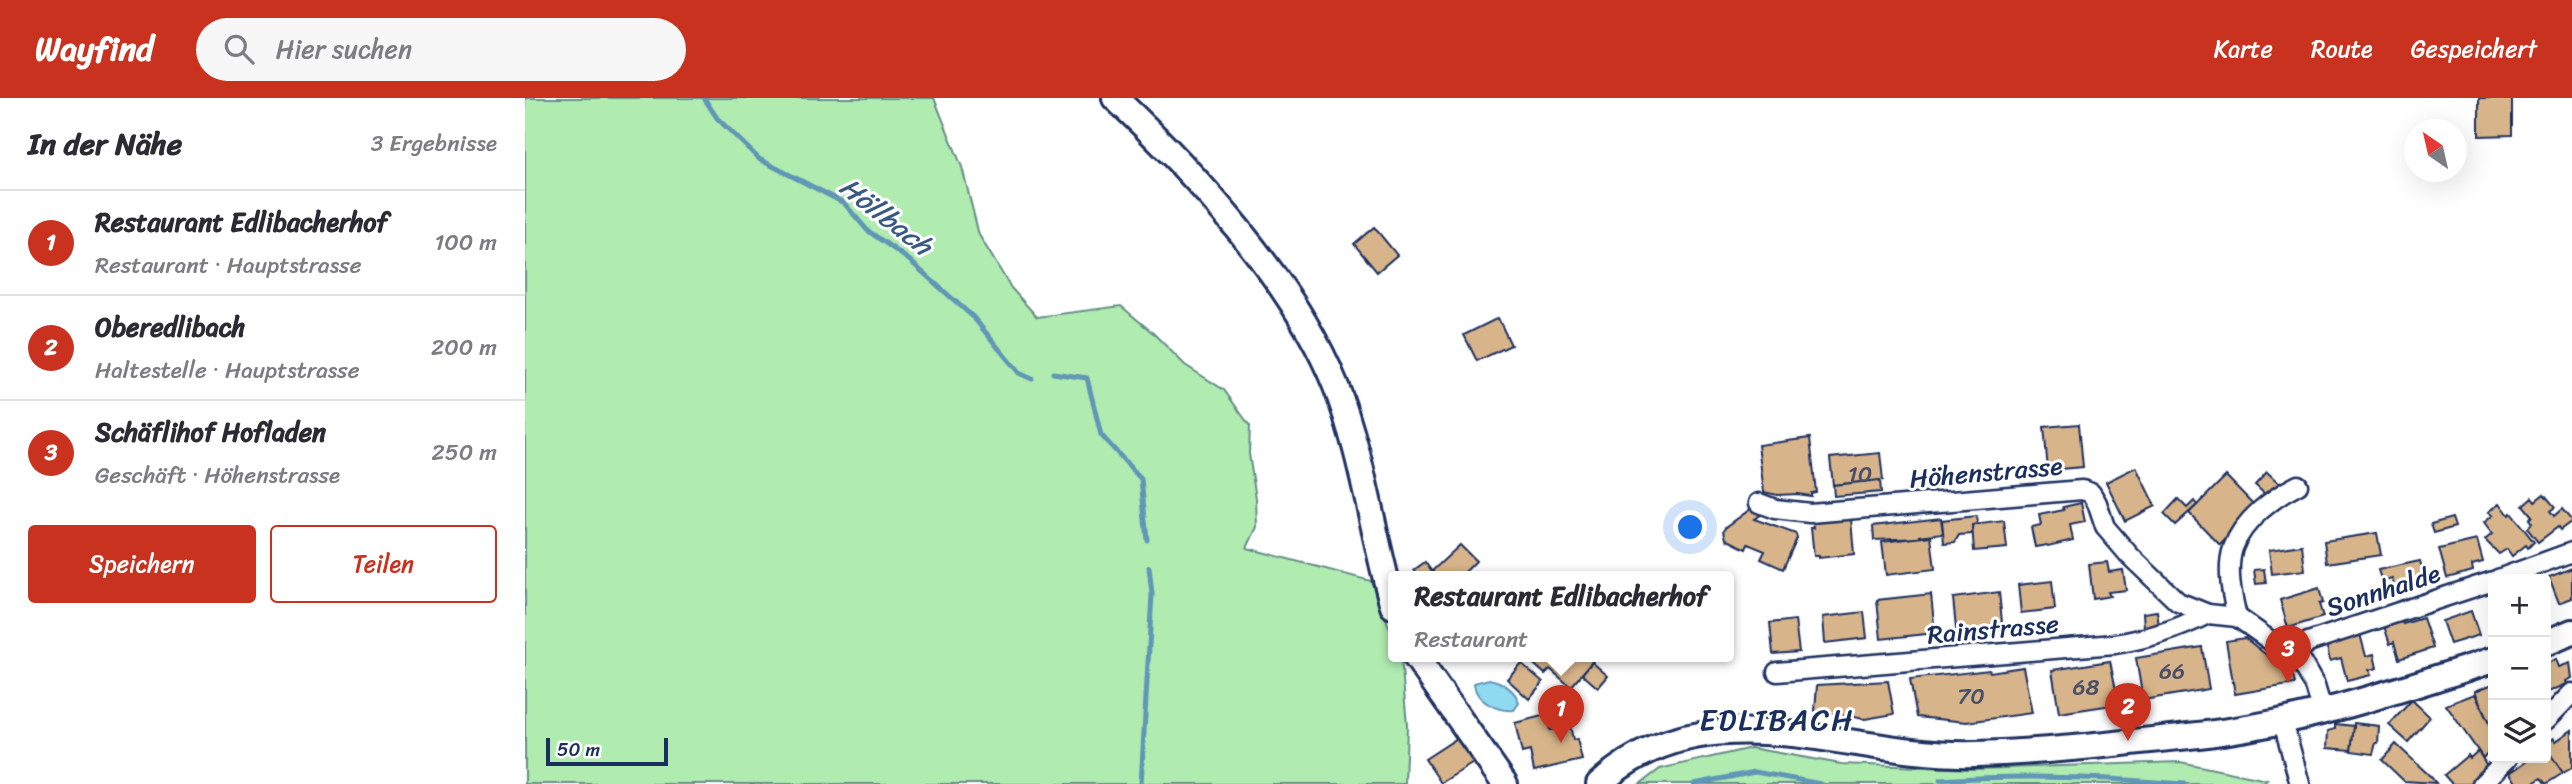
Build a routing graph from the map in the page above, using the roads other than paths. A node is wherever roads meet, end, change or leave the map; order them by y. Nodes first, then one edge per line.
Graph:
1 (1115, 98) edge
2 (2298, 485) dead end
3 (1759, 503) dead end
4 (2572, 552) edge
5 (2512, 574) edge
6 (2488, 583) edge
7 (1388, 586) edge
8 (2208, 614) junction
9 (2238, 617) junction
10 (2572, 632) edge
11 (2551, 641) edge
12 (2294, 656) junction
13 (1420, 662) edge
14 (2488, 662) edge
15 (1777, 673) dead end
16 (2572, 693) edge
17 (2323, 713) junction
18 (2551, 714) edge
19 (2283, 722) junction
20 (2503, 763) edge
21 (1505, 784) edge
22 (1599, 784) edge
23 (2300, 784) edge
24 (2482, 784) edge

1 - 7 street
2 - 9 street
3 - 8 street, Höhenstrasse
4 - 5 street, Sonnhalde
6 - 12 street, Sonnhalde
8 - 9 street, Höhenstrasse
8 - 15 street, Rainstrasse
9 - 12 street, Höhenstrasse
10 - 11 street
12 - 17 street, Höhenstrasse
13 - 21 street
14 - 17 street
16 - 18 street
17 - 19 street
19 - 22 street
19 - 23 street
20 - 24 street

